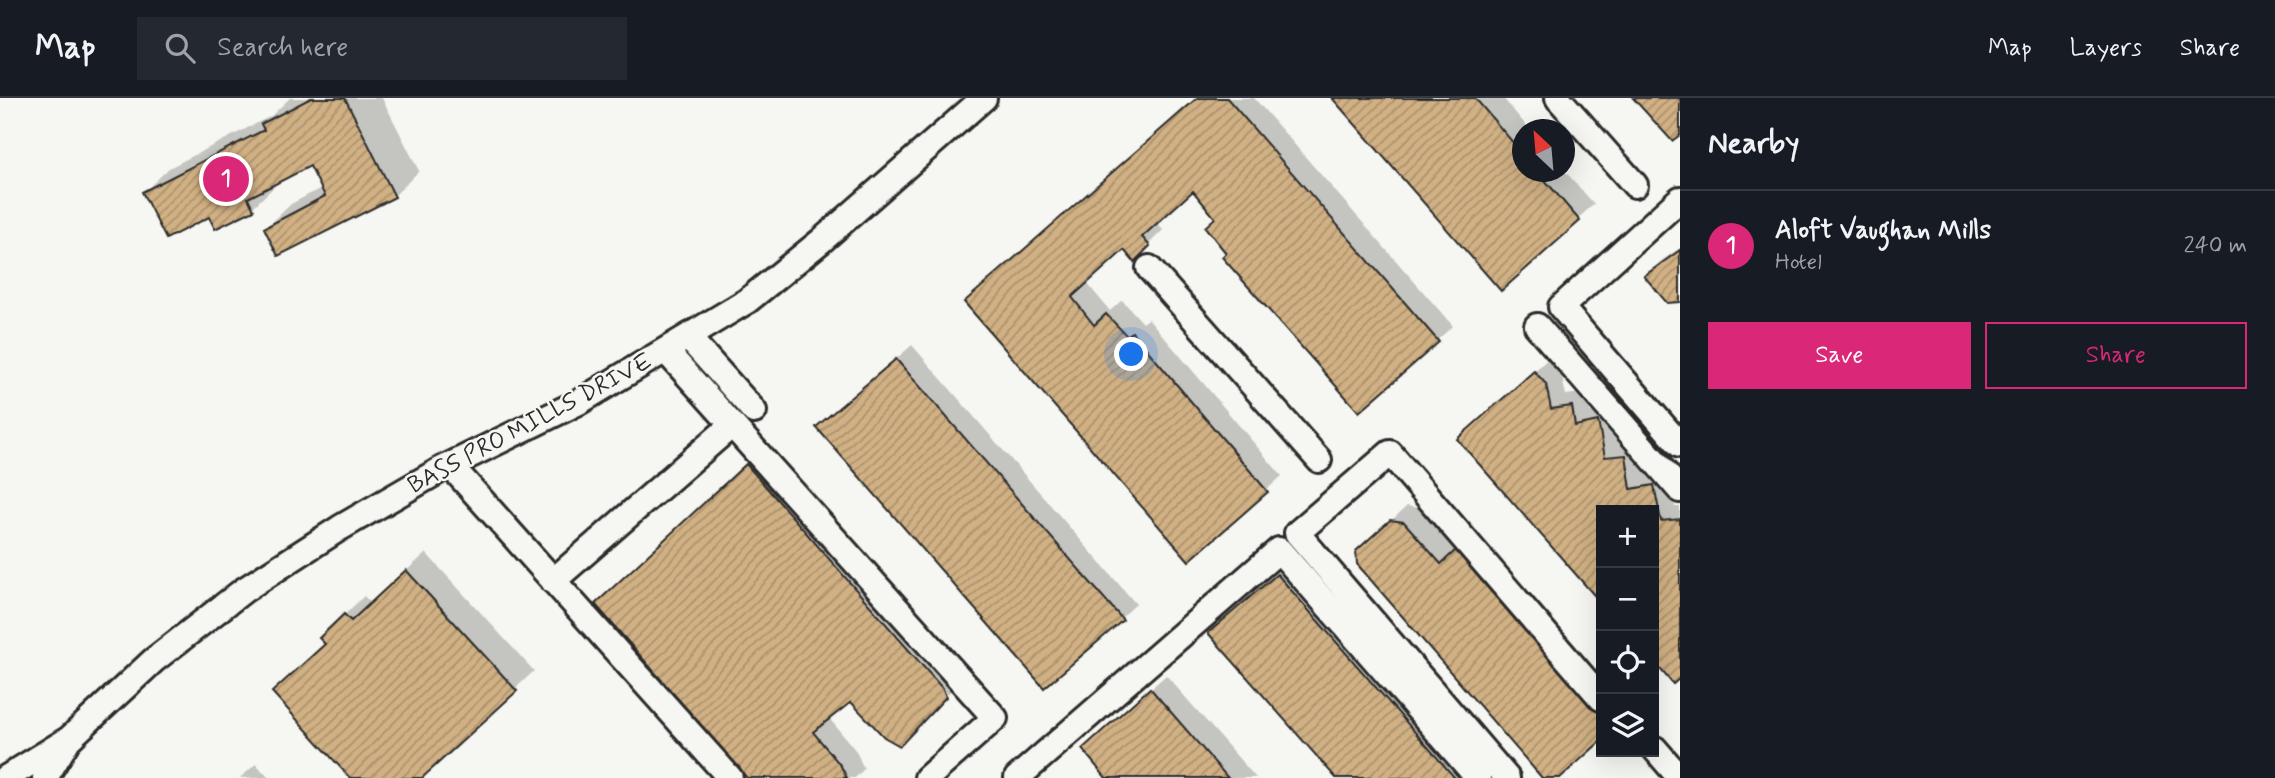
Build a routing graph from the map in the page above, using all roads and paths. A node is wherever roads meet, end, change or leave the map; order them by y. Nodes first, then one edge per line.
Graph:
1 (984, 98) edge
2 (1558, 98) edge
3 (1635, 185) dead end
4 (1680, 200) edge
5 (1149, 268) dead end
6 (1537, 326) dead end
7 (688, 337) junction
8 (666, 351) junction
9 (754, 411) dead end
10 (732, 425) junction
11 (1680, 445) edge
12 (1319, 460) dead end
13 (450, 465) junction
14 (1680, 490) edge
15 (553, 580) junction
16 (1598, 694) edge
17 (69, 739) junction
18 (1657, 757) edge
19 (6, 778) edge
20 (45, 778) edge
21 (730, 778) edge
22 (927, 778) edge
23 (1017, 778) edge
24 (1478, 778) edge
25 (1507, 778) edge
26 (1680, 778) edge

1 - 7 street, BASS PRO MILLS DRIVE
2 - 3 street
4 - 11 street
5 - 12 street
6 - 14 street
7 - 8 street, BASS PRO MILLS DRIVE
7 - 9 street
8 - 10 street
8 - 13 street, BASS PRO MILLS DRIVE
10 - 15 street
10 - 22 street
13 - 15 street
13 - 17 street, BASS PRO MILLS DRIVE
15 - 21 street
16 - 25 street
17 - 19 street, BASS PRO MILLS DRIVE
17 - 20 street, BASS PRO MILLS DRIVE
18 - 26 street
23 - 24 street

